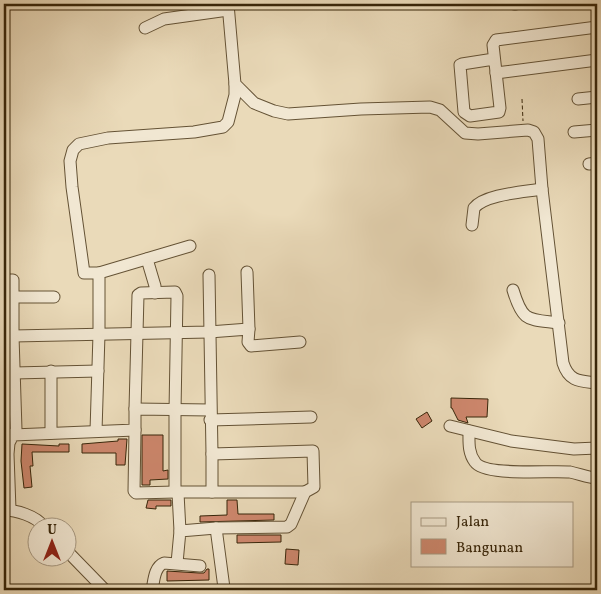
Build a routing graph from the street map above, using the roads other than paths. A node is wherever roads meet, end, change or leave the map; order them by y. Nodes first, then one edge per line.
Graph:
1 (228, 7) edge
2 (597, 27) edge
3 (145, 28) dead end
4 (494, 59) junction
5 (597, 60) edge
6 (496, 74) junction
7 (235, 84) junction
8 (597, 97) edge
9 (578, 99) dead end
10 (597, 130) edge
11 (574, 132) dead end
12 (542, 189) junction
13 (472, 225) dead end
14 (190, 246) dead end
15 (147, 259) junction
16 (247, 272) dead end
17 (99, 273) junction
18 (209, 275) dead end
19 (4, 280) edge
20 (513, 290) dead end
21 (155, 293) junction
22 (13, 297) junction
23 (54, 297) dead end
24 (559, 323) junction
25 (249, 329) junction
26 (176, 332) junction
27 (210, 332) junction
28 (137, 333) junction
29 (99, 334) junction
30 (13, 336) junction
31 (300, 342) dead end
32 (50, 371) junction
33 (98, 371) junction
34 (14, 373) junction
35 (597, 384) edge
36 (135, 409) junction
37 (174, 411) junction
38 (210, 415) junction
39 (312, 417) dead end
40 (450, 426) dead end
41 (11, 428) edge
42 (135, 430) junction
43 (96, 431) junction
44 (469, 431) junction
45 (51, 433) junction
46 (597, 448) edge
47 (212, 454) junction
48 (6, 467) edge
49 (597, 478) edge
50 (177, 492) junction
51 (212, 492) junction
52 (305, 492) junction
53 (7, 510) edge
54 (28, 516) edge
55 (216, 528) junction
56 (180, 531) junction
57 (78, 562) edge
58 (177, 564) junction
59 (200, 566) dead end
60 (105, 590) edge
61 (152, 590) edge
62 (223, 590) edge

1 - 3 street
1 - 7 street
2 - 4 street
4 - 6 street
4 - 6 street
5 - 6 street
7 - 12 street
7 - 17 street
8 - 9 street
10 - 11 street
12 - 13 street
12 - 24 street
14 - 15 street
15 - 17 street
15 - 21 street
16 - 25 street
17 - 29 street
18 - 27 street
19 - 22 street
20 - 24 street
21 - 26 street
21 - 28 street
22 - 23 street
22 - 30 street
24 - 35 street
25 - 27 street
25 - 31 street
26 - 27 street
26 - 28 street
26 - 37 street
27 - 38 street
28 - 29 street
28 - 36 street
29 - 30 street
29 - 33 street
30 - 34 street
32 - 33 street
32 - 34 street
32 - 45 street
33 - 43 street
34 - 41 street
36 - 37 street
36 - 42 street
37 - 38 street
37 - 50 street
38 - 39 street
38 - 47 street
40 - 44 street
41 - 45 street
41 - 48 street
42 - 43 street
42 - 50 street
43 - 45 street
44 - 46 street
44 - 49 street
47 - 51 street
47 - 52 street
48 - 53 street
50 - 51 street
50 - 56 street
51 - 52 street
52 - 55 street
53 - 54 street
55 - 56 street
55 - 62 street
56 - 58 street
57 - 60 street
58 - 59 street
58 - 61 street

